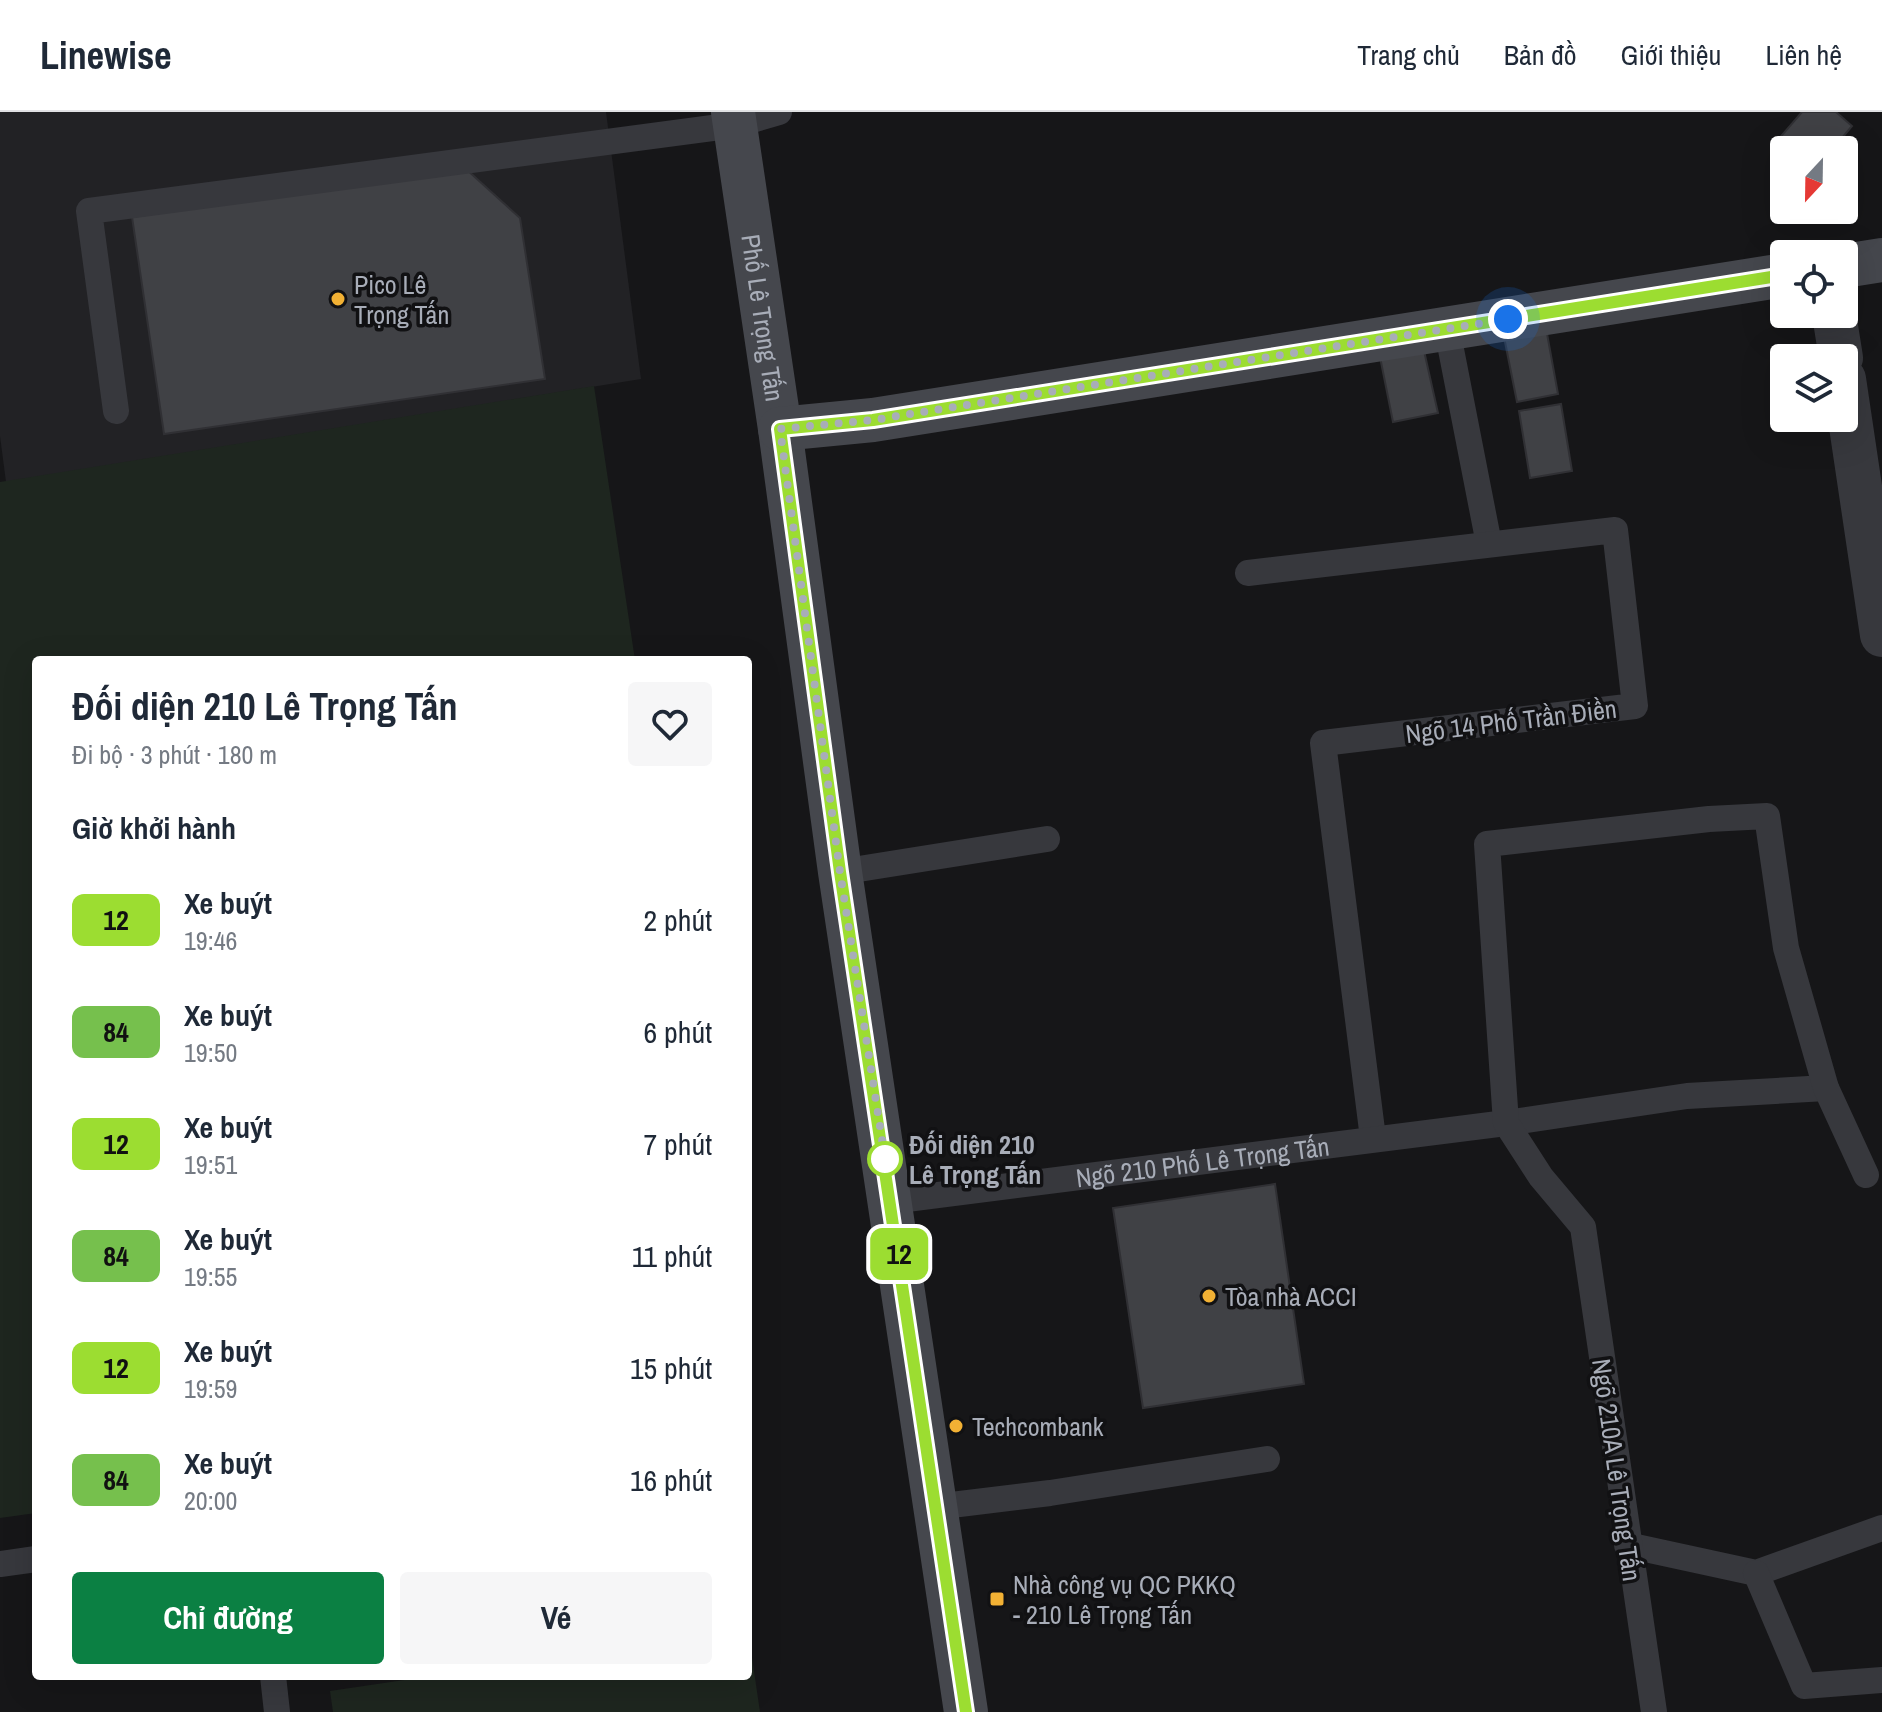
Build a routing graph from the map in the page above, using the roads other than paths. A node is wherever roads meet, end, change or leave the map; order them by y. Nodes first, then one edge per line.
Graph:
1 (779, 112) edge
2 (734, 119) edge
3 (1882, 260) edge
4 (1858, 264) edge
5 (1770, 277) edge
6 (1447, 329) junction
7 (116, 411) dead end
8 (780, 429) junction
9 (1852, 432) edge
10 (1489, 544) junction
11 (1248, 573) dead end
12 (1882, 635) edge
13 (1047, 839) dead end
14 (840, 872) junction
15 (1826, 1088) junction
16 (1506, 1123) junction
17 (1373, 1138) junction
18 (1866, 1175) dead end
19 (891, 1201) junction
20 (1267, 1459) dead end
21 (935, 1507) junction
22 (1882, 1528) edge
23 (1627, 1545) junction
24 (32, 1560) edge
25 (0, 1564) edge
26 (1756, 1573) junction
27 (273, 1680) edge
28 (1882, 1680) edge
29 (277, 1712) edge
30 (966, 1712) edge
31 (1654, 1712) edge

1 - 2 lane
2 - 7 lane
2 - 8 main road, Phố Lê Trọng Tấn
3 - 4 main road
5 - 6 main road
6 - 8 main road
6 - 10 lane
8 - 14 main road, Phố Lê Trọng Tấn
9 - 12 street
10 - 11 lane, Ngõ 14 Phố Trần Điền
10 - 17 lane, Ngõ 14 Phố Trần Điền
13 - 14 lane
14 - 19 main road, Phố Lê Trọng Tấn
15 - 16 lane, Ngõ 210 Phố Lê Trọng Tấn
15 - 16 lane
15 - 18 lane
16 - 17 lane, Ngõ 210 Phố Lê Trọng Tấn
16 - 23 lane, Ngõ 210A Lê Trọng Tấn
17 - 19 lane, Ngõ 210 Phố Lê Trọng Tấn
19 - 21 main road, Phố Lê Trọng Tấn
20 - 21 lane
21 - 30 main road, Phố Lê Trọng Tấn
22 - 26 lane
23 - 26 lane
23 - 31 lane, Ngõ 210A Lê Trọng Tấn
24 - 25 lane
26 - 28 lane
27 - 29 lane

